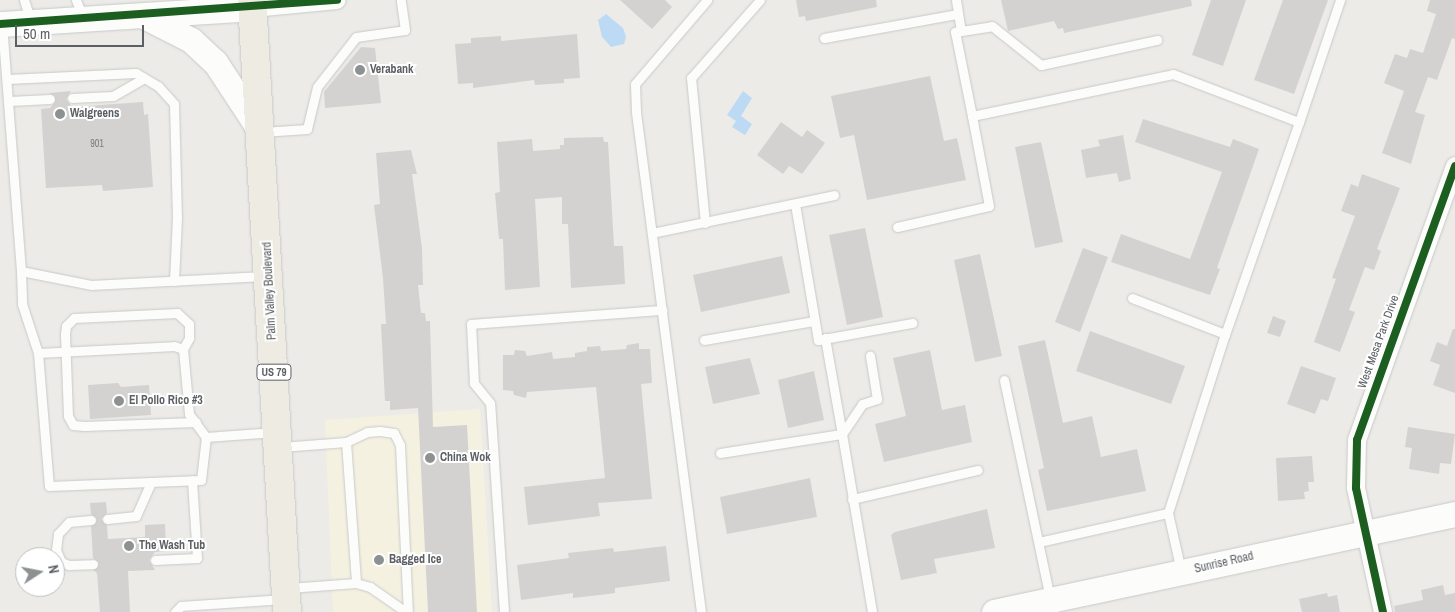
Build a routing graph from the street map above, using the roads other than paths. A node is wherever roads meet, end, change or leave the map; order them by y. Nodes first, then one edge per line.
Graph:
1 (337, 0) edge
2 (401, 0) edge
3 (707, 0) edge
4 (760, 0) edge
5 (956, 0) edge
6 (1340, 0) edge
7 (253, 4) edge
8 (141, 8) edge
9 (80, 10) edge
10 (27, 11) edge
11 (958, 14) junction
12 (1, 24) edge
13 (961, 31) junction
14 (824, 38) dead end
15 (1158, 40) dead end
16 (144, 78) junction
17 (7, 79) junction
18 (72, 98) dead end
19 (50, 99) dead end
20 (9, 101) junction
21 (972, 116) junction
22 (1299, 122) junction
23 (261, 132) junction
24 (1455, 166) edge
25 (834, 195) dead end
26 (795, 204) junction
27 (705, 223) junction
28 (897, 227) dead end
29 (652, 232) junction
30 (21, 271) junction
31 (269, 276) junction
32 (174, 281) junction
33 (1132, 298) dead end
34 (662, 310) junction
35 (814, 321) junction
36 (912, 323) dead end
37 (1225, 334) junction
38 (824, 338) junction
39 (704, 340) dead end
40 (183, 349) junction
41 (66, 352) junction
42 (38, 353) junction
43 (870, 356) dead end
44 (1004, 380) dead end
45 (196, 422) junction
46 (842, 434) junction
47 (206, 437) junction
48 (278, 439) junction
49 (346, 442) junction
50 (720, 453) dead end
51 (978, 470) dead end
52 (192, 480) junction
53 (151, 482) junction
54 (852, 499) junction
55 (1168, 513) junction
56 (1455, 514) edge
57 (107, 519) dead end
58 (91, 520) dead end
59 (1366, 531) junction
60 (1039, 542) junction
61 (155, 560) dead end
62 (93, 564) dead end
63 (1181, 572) junction
64 (356, 583) junction
65 (287, 600) edge
66 (1050, 601) junction
67 (211, 608) edge
68 (175, 612) edge
69 (407, 612) edge
70 (504, 612) edge
71 (698, 612) edge
72 (872, 612) edge
73 (994, 612) edge
74 (1383, 612) edge

1 - 7 street
2 - 23 lane
3 - 29 lane
4 - 27 lane
5 - 11 lane
6 - 22 lane
7 - 8 main road
7 - 23 highway, Palm Valley Boulevard / US 79
8 - 9 main road
8 - 23 main road
9 - 10 main road
10 - 12 main road
11 - 13 lane
11 - 14 lane
12 - 17 lane
13 - 15 lane
13 - 21 lane
16 - 17 lane
16 - 18 lane
16 - 32 lane
17 - 20 lane
19 - 20 lane
20 - 30 lane
21 - 22 lane
21 - 28 lane
22 - 37 lane
23 - 31 highway, Palm Valley Boulevard / US 79
24 - 59 street, West Mesa Park Drive
25 - 26 lane
26 - 27 lane
26 - 35 lane
27 - 29 lane
29 - 34 lane
30 - 32 lane
30 - 42 lane
31 - 32 lane
31 - 48 highway, Palm Valley Boulevard / US 79
33 - 37 lane
34 - 70 lane
34 - 71 lane
35 - 38 lane
35 - 39 lane
36 - 38 lane
37 - 55 lane
38 - 46 lane
40 - 41 lane
40 - 41 lane
40 - 45 lane
41 - 42 lane
41 - 45 lane
42 - 53 lane
43 - 46 lane
44 - 60 lane
45 - 47 lane
46 - 50 lane
46 - 54 lane
47 - 48 lane
47 - 52 lane
48 - 49 lane
48 - 65 highway, Palm Valley Boulevard / US 79
49 - 64 lane
49 - 69 lane
51 - 54 lane
52 - 53 lane
52 - 61 lane
53 - 57 lane
54 - 72 lane
55 - 60 lane
55 - 63 lane
56 - 59 main road, Sunrise Road
58 - 62 lane
59 - 63 main road, Sunrise Road
59 - 74 street, West Mesa Park Drive
60 - 66 lane
63 - 66 main road, Sunrise Road
64 - 65 lane
64 - 69 lane
65 - 67 lane
66 - 73 main road, Sunrise Road
67 - 68 lane

